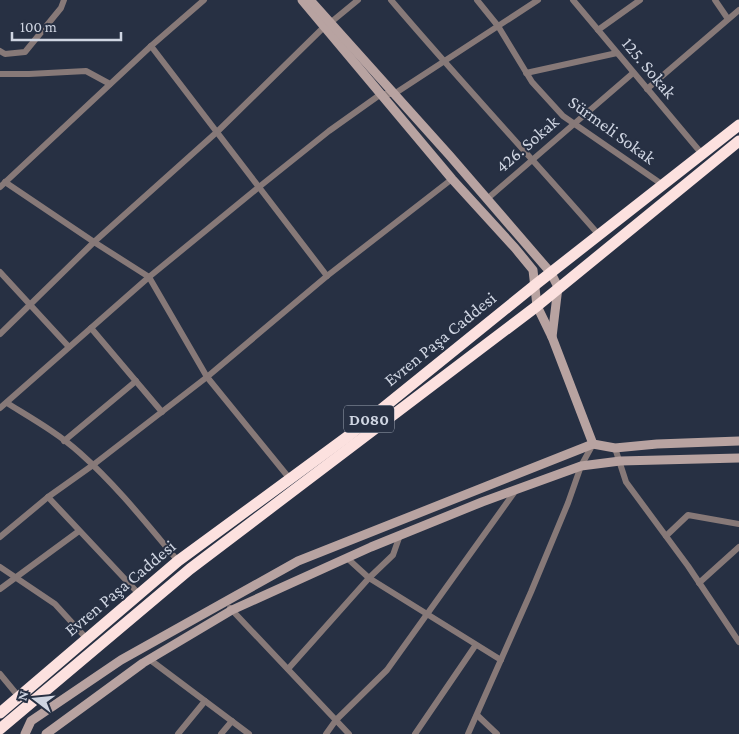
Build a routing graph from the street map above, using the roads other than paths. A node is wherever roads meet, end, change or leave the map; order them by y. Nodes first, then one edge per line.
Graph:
1 (64, 0) edge
2 (204, 0) edge
3 (302, 0) edge
4 (310, 0) edge
5 (358, 0) edge
6 (391, 0) edge
7 (477, 0) edge
8 (538, 0) edge
9 (573, 0) edge
10 (640, 0) edge
11 (715, 0) edge
12 (739, 10) edge
13 (728, 20) junction
14 (327, 24) junction
15 (498, 26) junction
16 (598, 30) junction
17 (151, 46) junction
18 (0, 51) edge
19 (617, 53) junction
20 (444, 62) junction
21 (526, 73) junction
22 (633, 73) junction
23 (0, 74) edge
24 (110, 84) junction
25 (647, 89) junction
26 (381, 94) junction
27 (394, 94) junction
28 (573, 123) junction
29 (739, 124) edge
30 (218, 131) junction
31 (739, 141) edge
32 (702, 154) junction
33 (532, 159) junction
34 (452, 179) junction
35 (3, 184) edge
36 (663, 184) junction
37 (259, 187) junction
38 (487, 199) junction
39 (599, 235) junction
40 (94, 242) junction
41 (0, 272) edge
42 (551, 273) junction
43 (327, 276) junction
44 (149, 277) junction
45 (535, 285) junction
46 (558, 287) junction
47 (31, 304) junction
48 (537, 306) junction
49 (91, 328) junction
50 (0, 334) edge
51 (552, 337) junction
52 (69, 347) junction
53 (207, 377) junction
54 (136, 381) junction
55 (7, 402) junction
56 (0, 408) edge
57 (162, 412) junction
58 (64, 441) junction
59 (739, 441) edge
60 (593, 444) junction
61 (615, 448) junction
62 (739, 458) edge
63 (620, 461) junction
64 (93, 465) junction
65 (581, 466) junction
66 (290, 479) junction
67 (517, 489) junction
68 (48, 497) junction
69 (739, 524) edge
70 (79, 531) junction
71 (400, 535) junction
72 (666, 536) junction
73 (0, 537) edge
74 (739, 548) edge
75 (347, 558) junction
76 (178, 561) junction
77 (0, 567) edge
78 (15, 577) junction
79 (369, 578) junction
80 (699, 582) junction
81 (0, 589) edge
82 (139, 594) junction
83 (224, 602) junction
84 (232, 610) junction
85 (428, 615) junction
86 (87, 639) junction
87 (739, 642) edge
88 (475, 646) junction
89 (149, 659) junction
90 (501, 660) junction
91 (288, 669) junction
92 (0, 674) edge
93 (19, 697) junction
94 (205, 701) junction
95 (0, 713) edge
96 (477, 715) junction
97 (336, 720) junction
98 (232, 721) junction
99 (0, 729) edge
100 (24, 734) edge
101 (46, 734) edge
102 (178, 734) edge
103 (221, 734) edge
104 (249, 734) edge
105 (326, 734) edge
106 (349, 734) edge
107 (415, 734) edge
108 (468, 734) edge
109 (497, 734) edge

1 - 18 street
2 - 17 street
3 - 14 street
4 - 14 street
5 - 14 street
6 - 20 street
7 - 15 street, Sürmeli Sokak
8 - 15 street
9 - 16 street, 125. Sokak
10 - 16 street
11 - 13 street
12 - 13 street
13 - 25 street
14 - 26 street
14 - 27 street
14 - 30 street
15 - 20 street
15 - 21 street, Sürmeli Sokak
16 - 19 street, 125. Sokak
17 - 24 street
17 - 30 street
19 - 21 street
19 - 22 street, 125. Sokak
20 - 27 street
20 - 33 street
21 - 28 street, Sürmeli Sokak
22 - 25 street, 125. Sokak
22 - 28 street, 426. Sokak
23 - 24 street
24 - 35 street
25 - 32 street, 125. Sokak
26 - 27 street
26 - 34 street
26 - 37 street
27 - 38 street
28 - 33 street, 426. Sokak
28 - 36 street, Sürmeli Sokak
29 - 32 highway, Evren Paşa Caddesi / D080
30 - 37 street
30 - 40 street
31 - 46 highway, Evren Paşa Caddesi / D080
32 - 36 highway, Evren Paşa Caddesi / D080
33 - 38 street, 426. Sokak
33 - 39 street
34 - 43 street
34 - 45 street
35 - 40 street
36 - 39 highway, Evren Paşa Caddesi / D080
37 - 43 street
37 - 44 street
38 - 42 street
39 - 42 highway, Evren Paşa Caddesi / D080
40 - 44 street
40 - 47 street
41 - 47 street
42 - 45 highway, Evren Paşa Caddesi / D080
42 - 46 street
43 - 53 street
44 - 49 street
44 - 53 street
45 - 48 street
45 - 66 highway, Evren Paşa Caddesi / D080
46 - 48 highway, Evren Paşa Caddesi / D080
46 - 51 street
47 - 50 street
47 - 52 street
48 - 51 street
48 - 99 highway, Evren Paşa Caddesi / D080
49 - 52 street
49 - 54 street
51 - 60 street
52 - 55 street
53 - 57 street
53 - 66 street
54 - 57 street
54 - 58 street
55 - 56 street
55 - 58 street
57 - 64 street
58 - 64 street
59 - 61 street
60 - 61 street
60 - 65 street
60 - 83 street
61 - 63 street
62 - 63 street
63 - 65 street
63 - 72 street
64 - 68 street
64 - 76 street
65 - 67 street
65 - 90 street
66 - 76 highway, Evren Paşa Caddesi / D080
67 - 71 street
67 - 85 street
68 - 70 street
68 - 73 street
69 - 72 street
70 - 78 street
70 - 82 street
71 - 75 street
71 - 79 street
72 - 80 street
74 - 80 street
75 - 79 street
75 - 84 street
76 - 82 highway, Evren Paşa Caddesi / D080
77 - 78 street
78 - 81 street
78 - 86 street
79 - 85 street
79 - 91 street
80 - 87 street
82 - 86 highway, Evren Paşa Caddesi / D080
83 - 84 street
83 - 100 street
84 - 89 street
84 - 91 street
85 - 88 street
85 - 97 street
86 - 93 highway, Evren Paşa Caddesi / D080
88 - 90 street
88 - 107 street
89 - 94 street
89 - 101 street
90 - 96 street
91 - 97 street
92 - 93 street
93 - 95 highway, Evren Paşa Caddesi / D080
94 - 98 street
94 - 102 street
96 - 108 street
96 - 109 street
97 - 105 street
97 - 106 street
98 - 103 street
98 - 104 street

